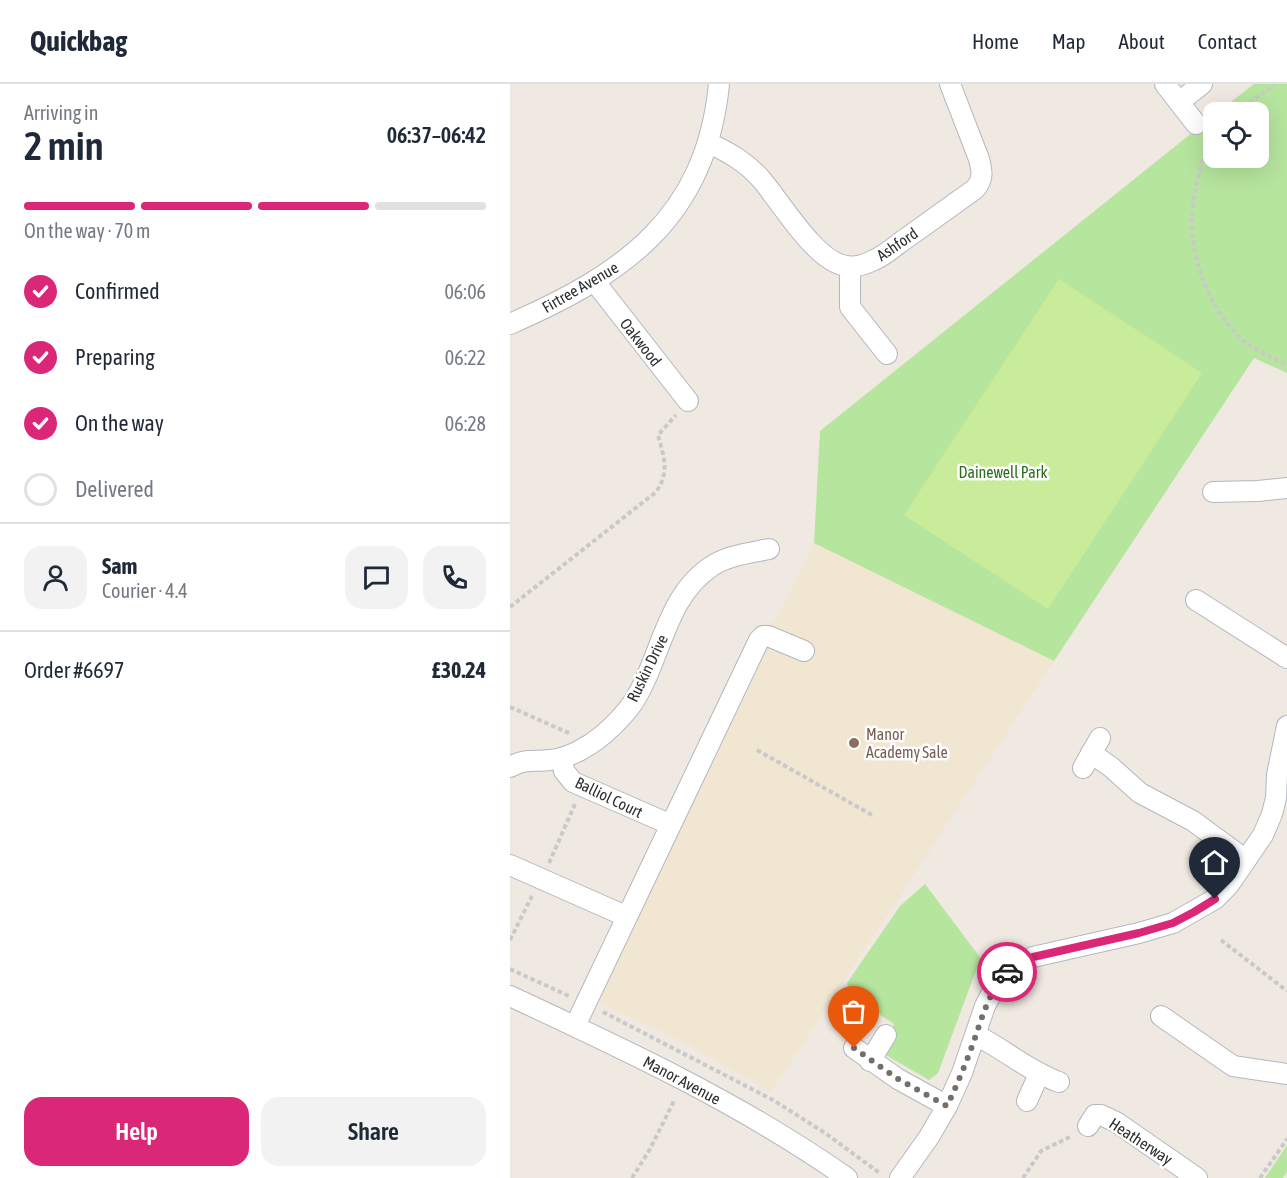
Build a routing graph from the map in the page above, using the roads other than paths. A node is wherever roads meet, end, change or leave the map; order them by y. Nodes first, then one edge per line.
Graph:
1 (719, 84) edge
2 (950, 84) edge
3 (1165, 84) edge
4 (1202, 84) edge
5 (1179, 102) junction
6 (1196, 124) dead end
7 (709, 143) junction
8 (850, 267) junction
9 (595, 282) junction
10 (510, 324) edge
11 (887, 354) dead end
12 (688, 401) road end
13 (1287, 488) edge
14 (1213, 492) dead end
15 (769, 549) dead end
16 (1196, 600) dead end
17 (804, 651) dead end
18 (1287, 657) edge
19 (1287, 726) edge
20 (1091, 753) dead end
21 (562, 758) junction
22 (510, 766) edge
23 (1282, 777) edge
24 (669, 824) dead end
25 (1246, 860) junction
26 (510, 865) edge
27 (621, 914) dead end
28 (510, 996) edge
29 (1161, 1016) dead end
30 (575, 1026) junction
31 (886, 1035) dead end
32 (976, 1035) junction
33 (854, 1048) dead end
34 (870, 1061) junction
35 (1039, 1074) junction
36 (1287, 1074) edge
37 (1059, 1082) dead end
38 (1027, 1101) dead end
39 (947, 1106) junction
40 (1088, 1126) road end
41 (846, 1178) edge
42 (900, 1178) edge
43 (1197, 1178) edge

1 - 7 street, Firtree Avenue
2 - 8 street, Ashford
3 - 5 street
4 - 5 street
5 - 6 street
7 - 8 street
7 - 9 street, Firtree Avenue
8 - 11 street
9 - 10 street, Firtree Avenue
9 - 12 street, Oakwood
13 - 14 street
15 - 21 street, Ruskin Drive
16 - 18 street
17 - 30 street
19 - 23 street
20 - 25 street
21 - 22 street, Ruskin Drive
21 - 24 street, Balliol Court
23 - 25 street
25 - 32 street
26 - 27 street
28 - 30 street, Manor Avenue
29 - 36 street
30 - 41 street, Manor Avenue
31 - 34 street
32 - 35 street
32 - 39 street
33 - 34 street
34 - 39 street
35 - 37 street
35 - 38 street
39 - 42 street
40 - 43 street, Heatherway

